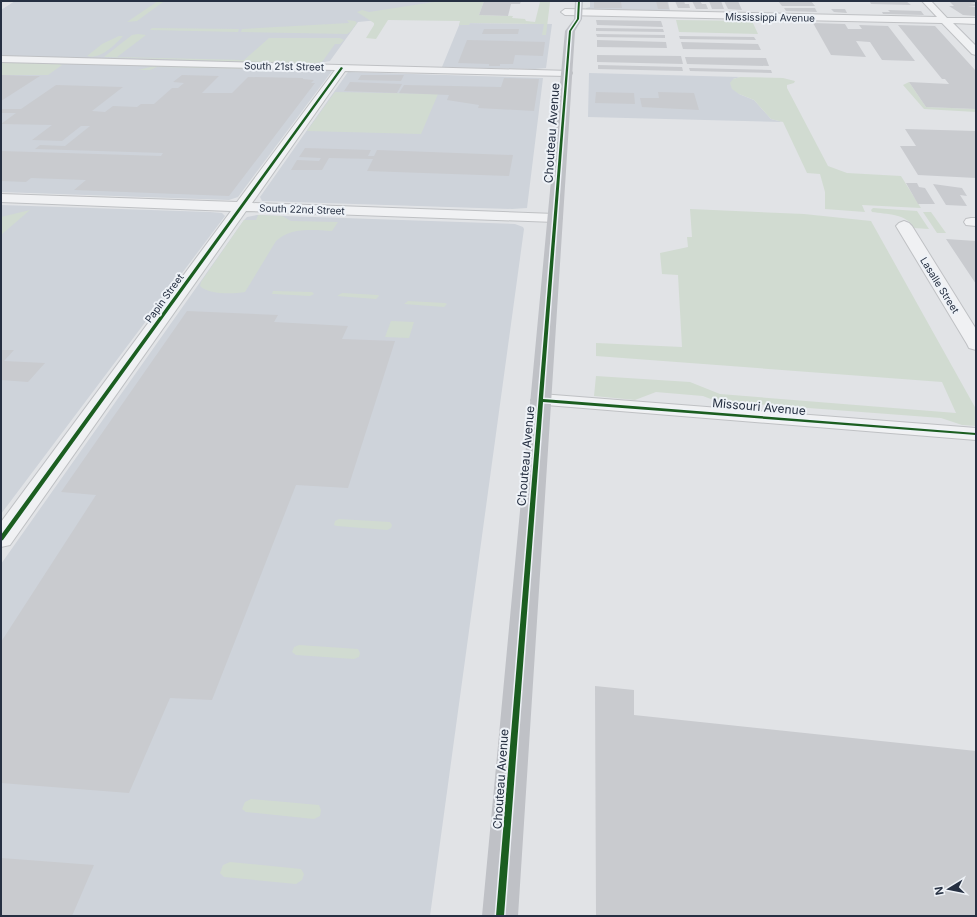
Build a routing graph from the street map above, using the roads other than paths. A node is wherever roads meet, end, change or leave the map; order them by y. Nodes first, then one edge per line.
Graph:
1 (579, 1) edge
2 (926, 1) edge
3 (566, 2) edge
4 (759, 7) dead end
5 (565, 12) junction
6 (578, 12) junction
7 (765, 16) junction
8 (945, 20) junction
9 (976, 21) edge
10 (570, 31) junction
11 (976, 52) edge
12 (1, 59) edge
13 (342, 68) junction
14 (566, 73) junction
15 (1, 198) edge
16 (241, 207) junction
17 (555, 218) junction
18 (904, 226) dead end
19 (976, 344) edge
20 (541, 400) junction
21 (976, 434) edge
22 (1, 539) edge
23 (500, 916) edge

1 - 6 main road, Chouteau Avenue
2 - 8 street
3 - 5 main road, Chouteau Avenue
4 - 7 street
5 - 6 street, Mississippi Avenue
5 - 10 main road, Chouteau Avenue
6 - 7 street, Mississippi Avenue
6 - 10 main road, Chouteau Avenue
7 - 8 street, Mississippi Avenue
8 - 9 street, Mississippi Avenue
8 - 11 street
10 - 14 main road, Chouteau Avenue
12 - 13 street, South 21st Street
13 - 14 street, South 21st Street
13 - 16 street, Papin Street
14 - 17 main road, Chouteau Avenue
15 - 16 street, South 22nd Street
16 - 17 street, South 22nd Street
16 - 22 street, Papin Street
17 - 20 main road, Chouteau Avenue
18 - 19 street, Lasalle Street
20 - 21 street, Missouri Avenue
20 - 23 main road, Chouteau Avenue

